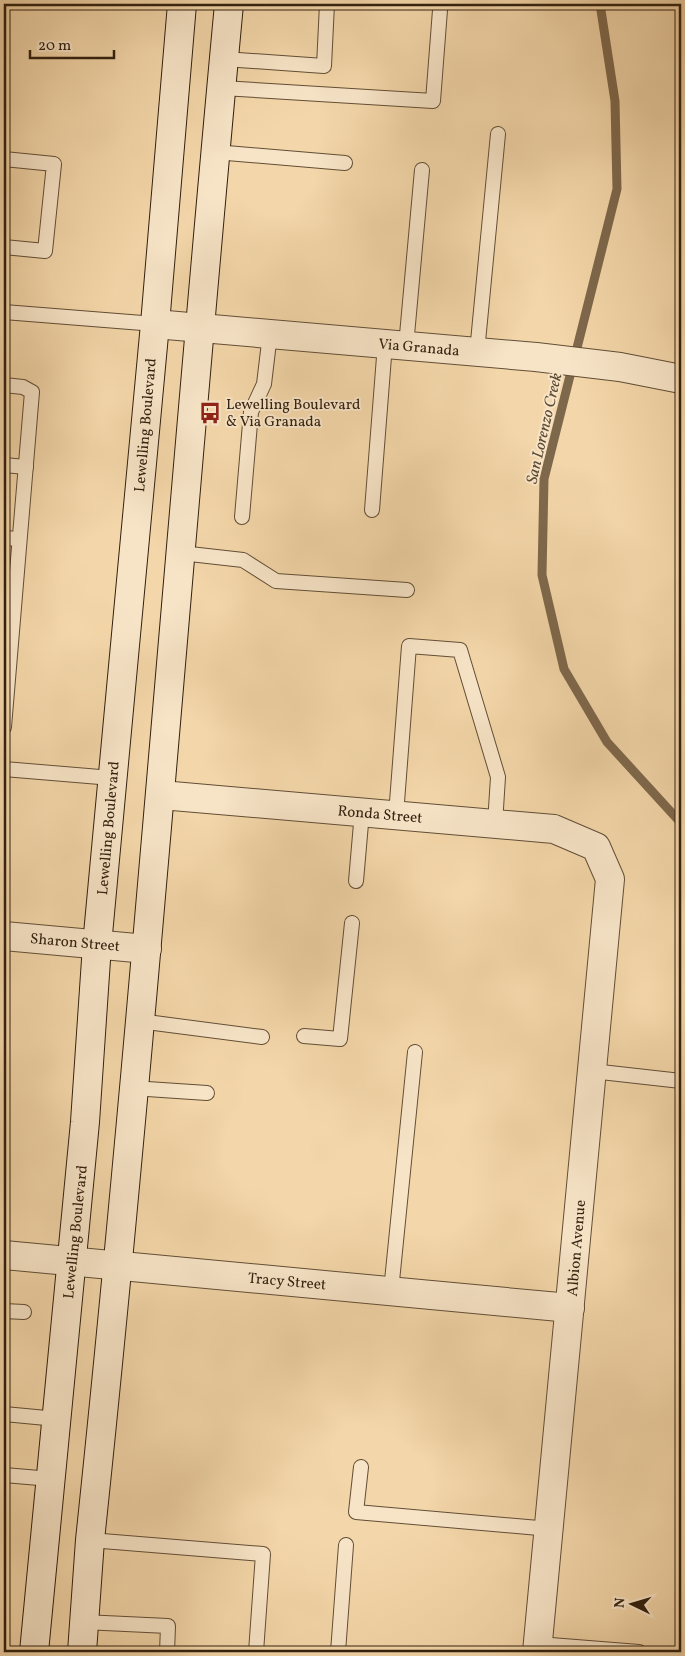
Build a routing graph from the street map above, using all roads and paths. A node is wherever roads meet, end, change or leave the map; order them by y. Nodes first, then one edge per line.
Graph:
1 (182, 4) edge
2 (229, 4) edge
3 (327, 4) edge
4 (440, 10) dead end
5 (224, 59) junction
6 (222, 88) junction
7 (498, 134) dead end
8 (215, 152) junction
9 (4, 159) edge
10 (345, 163) dead end
11 (422, 170) dead end
12 (4, 248) edge
13 (4, 312) edge
14 (155, 324) junction
15 (199, 328) junction
16 (270, 334) junction
17 (396, 345) junction
18 (477, 352) junction
19 (681, 379) edge
20 (4, 385) edge
21 (4, 465) edge
22 (26, 467) junction
23 (372, 510) dead end
24 (242, 517) dead end
25 (4, 538) edge
26 (19, 539) junction
27 (181, 553) junction
28 (407, 590) dead end
29 (8, 616) edge
30 (5, 689) edge
31 (4, 727) edge
32 (4, 768) edge
33 (112, 778) junction
34 (161, 795) junction
35 (362, 812) junction
36 (396, 815) junction
37 (495, 824) junction
38 (596, 847) joint
39 (356, 881) dead end
40 (352, 923) dead end
41 (4, 936) edge
42 (97, 945) junction
43 (147, 948) junction
44 (139, 1021) junction
45 (304, 1036) dead end
46 (262, 1037) dead end
47 (415, 1052) dead end
48 (592, 1071) junction
49 (681, 1081) edge
50 (132, 1088) junction
51 (207, 1093) dead end
52 (4, 1255) edge
53 (72, 1261) junction
54 (118, 1266) junction
55 (391, 1291) junction
56 (570, 1308) junction
57 (4, 1310) edge
58 (24, 1312) dead end
59 (4, 1414) edge
60 (56, 1419) junction
61 (360, 1467) dead end
62 (4, 1475) edge
63 (51, 1479) junction
64 (550, 1529) junction
65 (90, 1540) junction
66 (346, 1545) dead end
67 (83, 1622) junction
68 (538, 1648) edge
69 (34, 1652) edge
70 (82, 1652) edge
71 (167, 1652) edge
72 (256, 1652) edge
73 (338, 1652) edge
74 (639, 1652) edge

1 - 14 main road, Lewelling Boulevard
2 - 5 main road
3 - 5 lane
4 - 6 lane
5 - 6 main road
6 - 8 main road
7 - 18 lane
8 - 10 lane
8 - 15 main road
9 - 12 lane
11 - 17 lane
13 - 14 lane
14 - 15 main road, Via Granada
14 - 33 main road, Lewelling Boulevard
15 - 16 main road, Via Granada
15 - 27 main road
16 - 17 main road, Via Granada
16 - 24 lane
17 - 18 main road, Via Granada
17 - 23 lane
18 - 19 main road, Via Granada
20 - 22 lane
21 - 22 lane
22 - 26 lane
25 - 26 lane
26 - 29 lane
27 - 28 lane
27 - 34 main road
29 - 30 lane
30 - 31 lane
32 - 33 lane
33 - 42 main road, Lewelling Boulevard
34 - 35 main road, Ronda Street
34 - 43 main road
35 - 36 main road, Ronda Street
35 - 39 lane
36 - 37 main road, Ronda Street
36 - 37 lane
37 - 38 main road, Ronda Street
38 - 48 main road, Albion Avenue
40 - 45 lane
41 - 42 main road, Sharon Street
42 - 43 main road, Sharon Street
42 - 53 main road, Lewelling Boulevard
43 - 44 main road
44 - 46 lane
44 - 50 main road
47 - 55 lane
48 - 49 lane
48 - 56 main road, Albion Avenue
50 - 51 lane
50 - 54 main road
52 - 53 main road, Tracy Street
53 - 54 main road, Tracy Street
53 - 60 main road, Lewelling Boulevard
54 - 55 main road, Tracy Street
54 - 65 main road
55 - 56 main road, Tracy Street
56 - 64 main road, Albion Avenue
57 - 58 lane
59 - 60 lane
60 - 63 main road, Lewelling Boulevard
61 - 64 lane
62 - 63 lane
63 - 69 main road, Lewelling Boulevard
64 - 68 main road, Albion Avenue
65 - 67 main road
65 - 72 lane
66 - 73 lane
67 - 70 main road
67 - 71 lane
68 - 74 lane

